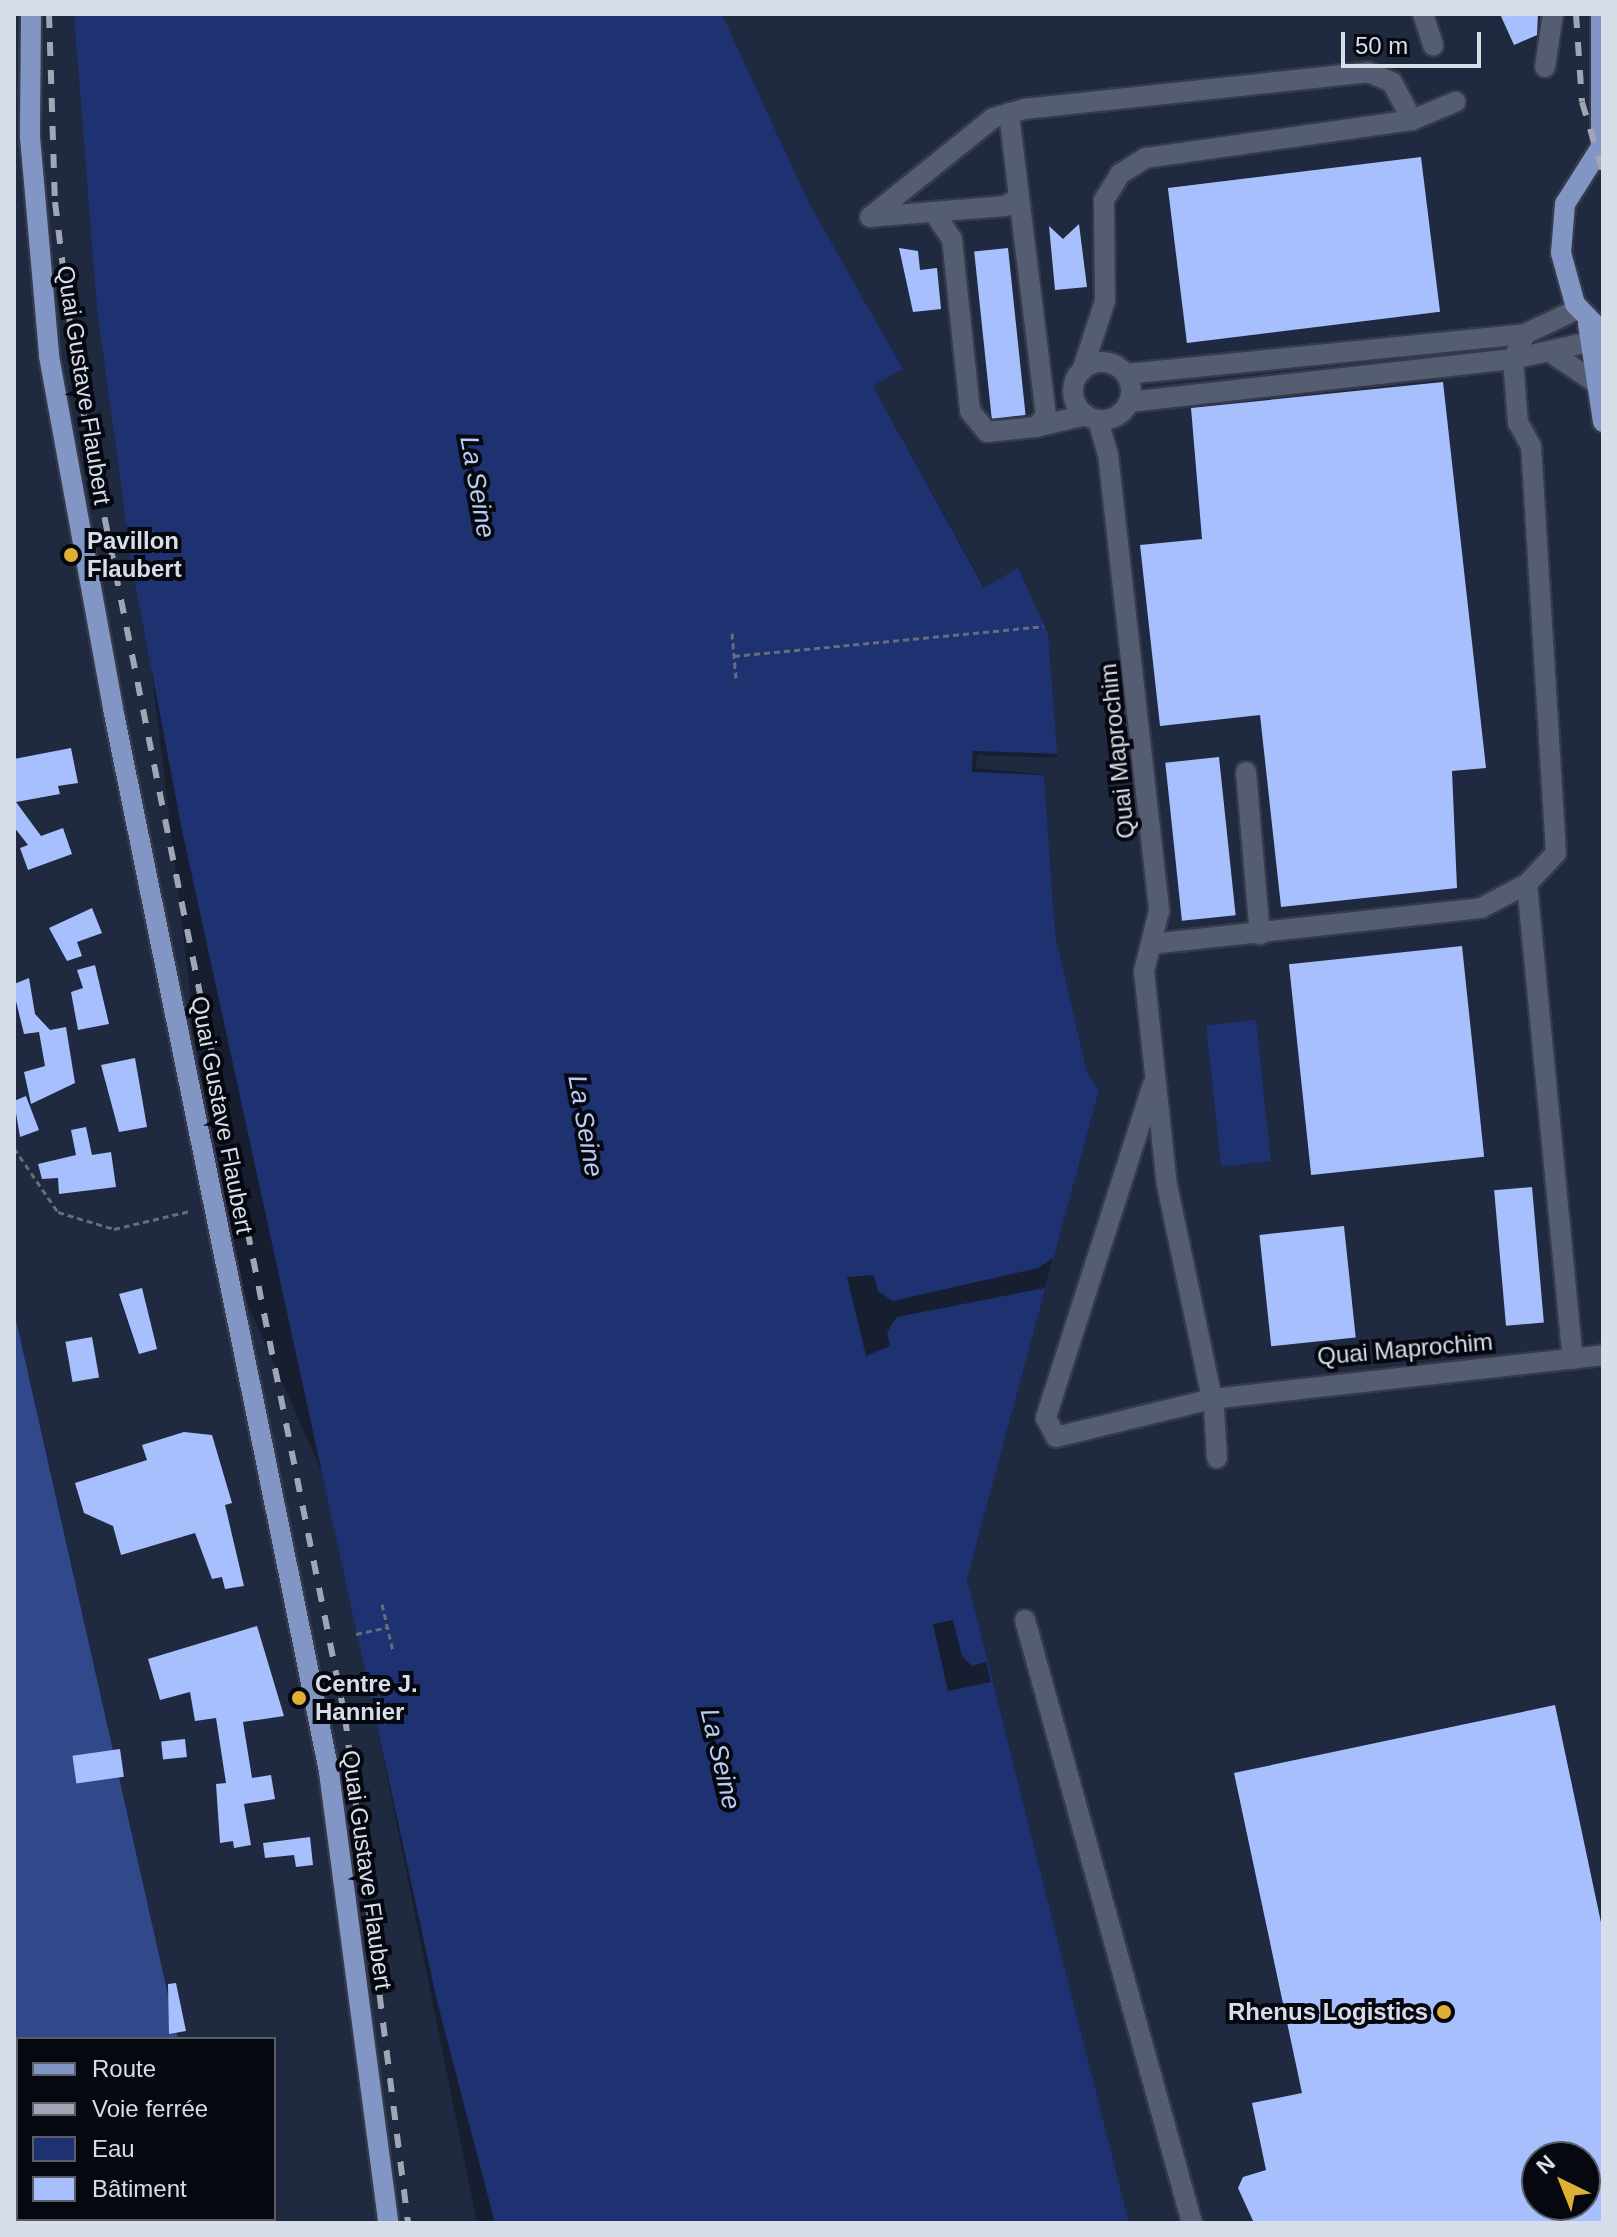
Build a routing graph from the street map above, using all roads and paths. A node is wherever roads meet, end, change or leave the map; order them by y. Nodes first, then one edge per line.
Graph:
1 (31, 14) edge
2 (1422, 14) edge
3 (1553, 14) edge
4 (1601, 14) edge
5 (1433, 45) dead end
6 (1545, 67) dead end
7 (1455, 102) dead end
8 (1009, 113) junction
9 (1412, 120) junction
10 (1594, 171) edge
11 (1019, 197) junction
12 (935, 214) junction
13 (1590, 327) edge
14 (1525, 334) junction
15 (1552, 353) junction
16 (1513, 359) junction
17 (1082, 371) junction
18 (1126, 374) junction
19 (1596, 383) junction
20 (1129, 402) junction
21 (1092, 417) junction
22 (1603, 422) edge
23 (1036, 427) junction
24 (1044, 626) dead end
25 (732, 633) dead end
26 (734, 656) junction
27 (736, 678) dead end
28 (1246, 772) dead end
29 (1527, 884) junction
30 (1260, 934) junction
31 (1151, 944) junction
32 (1155, 1076) junction
33 (14, 1148) edge
34 (190, 1211) dead end
35 (1603, 1355) edge
36 (1573, 1359) junction
37 (1212, 1399) junction
38 (1217, 1458) dead end
39 (382, 1604) dead end
40 (1025, 1620) dead end
41 (388, 1627) junction
42 (356, 1634) dead end
43 (393, 1651) dead end
44 (388, 2223) edge
45 (1192, 2223) edge

1 - 44 main road, Quai Gustave Flaubert
2 - 5 lane
3 - 6 lane
4 - 10 main road
7 - 9 lane
8 - 9 lane
8 - 11 lane
8 - 12 lane
9 - 17 lane
10 - 13 main road
11 - 12 lane
11 - 23 lane
12 - 23 lane
13 - 14 lane
13 - 15 lane
13 - 19 main road
14 - 16 lane
14 - 18 lane
15 - 16 lane
15 - 19 lane
16 - 20 lane
16 - 29 lane
17 - 18 lane
17 - 21 lane
18 - 20 lane
19 - 22 main road
20 - 21 lane
21 - 23 lane
21 - 31 lane, Quai Maprochim
24 - 26 path
25 - 26 path
26 - 27 path
28 - 30 lane
29 - 30 lane
29 - 36 lane
30 - 31 lane
31 - 32 lane, Quai Maprochim
32 - 37 lane, Quai Maprochim
32 - 37 lane, Quai Maprochim
33 - 34 path
35 - 36 lane, Quai Maprochim
36 - 37 lane, Quai Maprochim
37 - 38 lane, Quai Maprochim
39 - 41 path
40 - 45 lane
41 - 42 path
41 - 43 path

